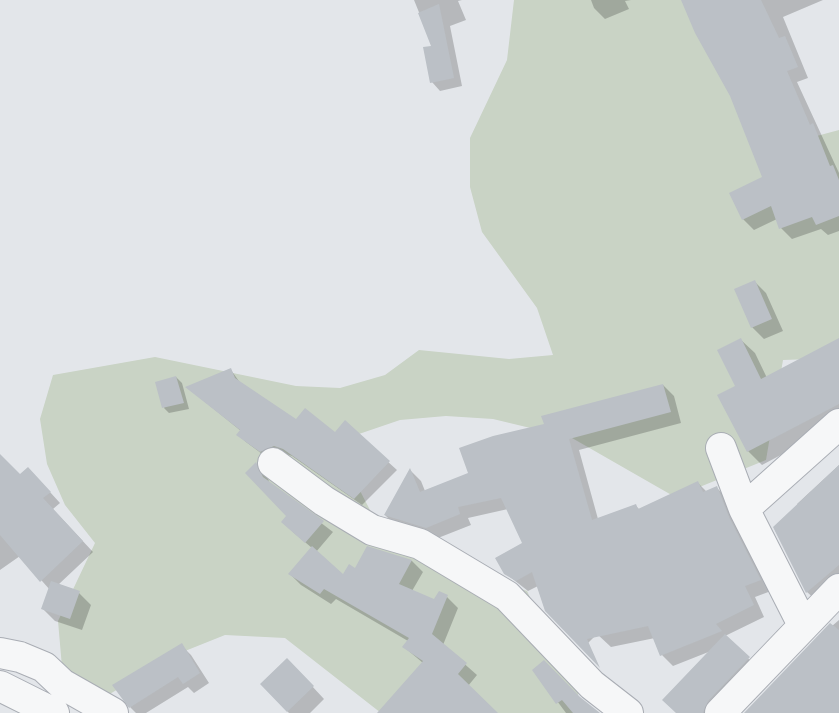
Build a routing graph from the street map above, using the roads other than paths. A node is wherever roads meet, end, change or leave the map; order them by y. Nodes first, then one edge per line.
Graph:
1 (839, 424) edge
2 (722, 448) dead end
3 (273, 463) dead end
4 (744, 508) junction
5 (839, 589) edge
6 (803, 625) junction
7 (0, 653) edge
8 (0, 686) edge
9 (54, 713) edge
10 (113, 713) edge
11 (628, 713) edge
12 (720, 713) edge

1 - 4 street
2 - 4 street
3 - 11 street
4 - 6 street
5 - 6 street
6 - 12 street
7 - 10 street
8 - 9 street

